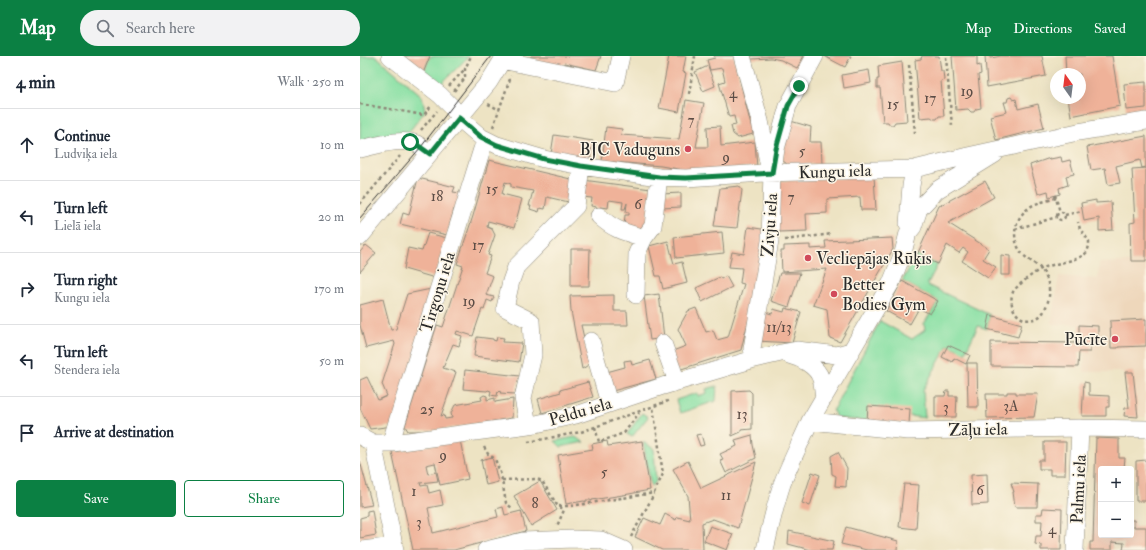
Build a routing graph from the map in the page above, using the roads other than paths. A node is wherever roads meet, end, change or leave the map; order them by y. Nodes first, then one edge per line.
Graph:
1 (390, 56) edge
2 (621, 56) edge
3 (742, 56) edge
4 (815, 56) edge
5 (508, 60) edge
6 (459, 118) junction
7 (1146, 121) edge
8 (484, 144) junction
9 (1006, 148) junction
10 (360, 149) edge
11 (430, 154) junction
12 (581, 166) junction
13 (914, 169) junction
14 (772, 173) junction
15 (659, 177) junction
16 (919, 209) junction
17 (599, 216) dead end
18 (908, 233) junction
19 (360, 236) edge
20 (644, 238) junction
21 (636, 294) dead end
22 (591, 341) dead end
23 (663, 343) dead end
24 (752, 349) dead end
25 (852, 351) junction
26 (781, 353) junction
27 (677, 382) junction
28 (824, 398) junction
29 (609, 403) junction
30 (810, 421) junction
31 (528, 425) junction
32 (1080, 428) junction
33 (1146, 429) edge
34 (393, 435) dead end
35 (364, 438) edge
36 (626, 546) edge
37 (395, 548) edge
38 (362, 550) edge
39 (486, 550) edge
40 (765, 550) edge
41 (1075, 550) edge

1 - 6 street, Kungu iela
2 - 5 street
3 - 14 street, Zivju iela
4 - 14 street
5 - 6 street
6 - 8 street, Kungu iela
6 - 11 street
7 - 9 street, Kungu iela
8 - 12 street, Kungu iela
8 - 34 street, Tirgoņu iela
9 - 13 street, Kungu iela
9 - 16 street
10 - 11 street
11 - 19 street
12 - 15 street, Kungu iela
12 - 31 street
13 - 14 street, Kungu iela
13 - 16 street
13 - 18 street
14 - 15 street, Kungu iela
14 - 24 street, Zivju iela
15 - 20 street
16 - 18 street
17 - 20 street
18 - 25 street
20 - 21 street
22 - 29 street
23 - 27 street
25 - 26 street, Peldu iela
25 - 28 street
26 - 27 street, Peldu iela
26 - 28 street
27 - 29 street, Peldu iela
28 - 30 street
29 - 31 street, Peldu iela
30 - 32 street, Zāļu iela
30 - 40 street
31 - 35 street, Peldu iela
32 - 33 street, Zāļu iela
32 - 41 street, Palmu iela
35 - 37 street
36 - 39 street
37 - 38 street

